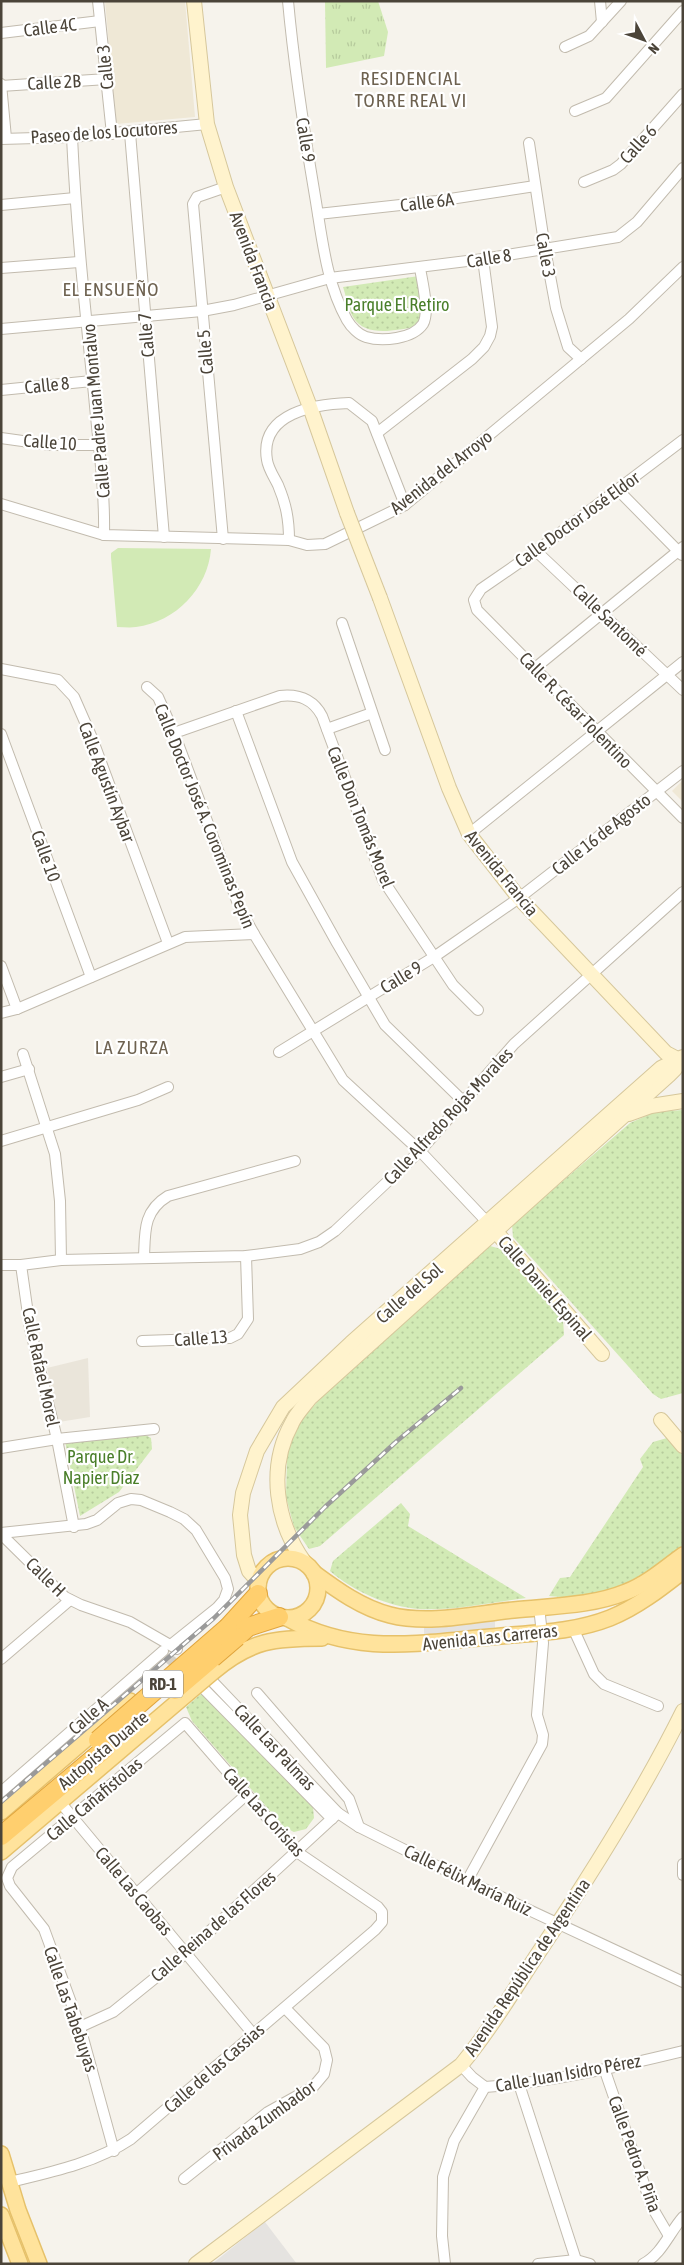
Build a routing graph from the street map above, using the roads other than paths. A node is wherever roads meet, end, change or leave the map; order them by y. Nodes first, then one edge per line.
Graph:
1 (98, 1) edge
2 (194, 1) edge
3 (288, 1) edge
4 (600, 1) edge
5 (621, 1) edge
6 (683, 11) edge
7 (100, 21) junction
8 (602, 22) junction
9 (1, 33) edge
10 (565, 47) dead end
11 (107, 79) junction
12 (1, 85) edge
13 (683, 94) edge
14 (574, 111) dead end
15 (207, 124) junction
16 (130, 133) junction
17 (112, 134) junction
18 (72, 137) junction
19 (4, 138) edge
20 (529, 144) dead end
21 (683, 168) edge
22 (584, 182) dead end
23 (226, 186) junction
24 (535, 186) junction
25 (75, 198) junction
26 (1, 205) edge
27 (318, 214) junction
28 (545, 250) junction
29 (483, 260) junction
30 (79, 262) junction
31 (683, 267) edge
32 (1, 268) edge
33 (420, 268) junction
34 (330, 278) junction
35 (267, 296) junction
36 (202, 311) junction
37 (145, 316) junction
38 (88, 321) junction
39 (1, 329) edge
40 (580, 359) junction
41 (92, 381) junction
42 (1, 390) edge
43 (310, 407) junction
44 (377, 433) junction
45 (1, 438) edge
46 (683, 440) edge
47 (99, 445) junction
48 (618, 490) junction
49 (1, 504) edge
50 (405, 505) junction
51 (104, 535) junction
52 (164, 537) junction
53 (223, 539) junction
54 (289, 540) junction
55 (536, 551) junction
56 (681, 551) edge
57 (474, 600) joint
58 (602, 613) junction
59 (342, 622) dead end
60 (683, 662) edge
61 (535, 668) junction
62 (2, 672) edge
63 (666, 675) junction
64 (147, 687) dead end
65 (683, 690) edge
66 (236, 711) junction
67 (372, 713) junction
68 (327, 729) junction
69 (596, 731) junction
70 (174, 733) junction
71 (1, 734) edge
72 (385, 750) dead end
73 (683, 771) edge
74 (656, 792) junction
75 (683, 818) edge
76 (469, 834) junction
77 (683, 892) edge
78 (519, 898) junction
79 (254, 934) junction
80 (168, 943) junction
81 (434, 957) junction
82 (1, 966) edge
83 (592, 975) junction
84 (91, 977) junction
85 (369, 996) junction
86 (17, 1009) junction
87 (478, 1010) dead end
88 (1, 1013) edge
89 (313, 1031) junction
90 (279, 1052) dead end
91 (23, 1054) dead end
92 (677, 1063) edge
93 (28, 1069) junction
94 (1, 1077) edge
95 (168, 1087) dead end
96 (463, 1101) junction
97 (683, 1101) edge
98 (619, 1119) junction
99 (46, 1128) junction
100 (1, 1141) edge
101 (420, 1151) junction
102 (295, 1161) dead end
103 (492, 1227) junction
104 (246, 1256) junction
105 (144, 1258) junction
106 (61, 1260) junction
107 (1, 1265) edge
108 (22, 1265) junction
109 (142, 1341) dead end
110 (355, 1348) junction
111 (602, 1354) dead end
112 (661, 1420) dead end
113 (154, 1430) dead end
114 (57, 1439) junction
115 (683, 1446) edge
116 (1, 1448) edge
117 (74, 1527) junction
118 (1, 1534) edge
119 (683, 1555) edge
120 (309, 1568) junction
121 (683, 1571) edge
122 (258, 1587) junction
123 (70, 1600) junction
124 (539, 1607) junction
125 (283, 1617) junction
126 (573, 1628) junction
127 (542, 1633) junction
128 (151, 1634) junction
129 (237, 1637) junction
130 (333, 1638) junction
131 (180, 1647) junction
132 (1, 1659) edge
133 (166, 1659) junction
134 (213, 1676) junction
135 (204, 1689) dead end
136 (257, 1692) dead end
137 (658, 1706) dead end
138 (683, 1711) edge
139 (185, 1723) joint
140 (19, 1787) junction
141 (1, 1792) edge
142 (246, 1795) junction
143 (60, 1802) junction
144 (1, 1812) edge
145 (335, 1816) junction
146 (72, 1817) junction
147 (1, 1822) edge
148 (359, 1827) junction
149 (1, 1836) edge
150 (1, 1852) edge
151 (297, 1852) junction
152 (683, 1864) edge
153 (683, 1875) edge
154 (7, 1878) joint
155 (466, 1881) junction
156 (136, 1894) junction
157 (378, 1907) joint
158 (558, 1924) junction
159 (186, 1953) junction
160 (683, 1982) edge
161 (285, 2008) junction
162 (80, 2026) junction
163 (253, 2034) junction
164 (683, 2050) edge
165 (461, 2065) junction
166 (605, 2071) junction
167 (519, 2084) junction
168 (484, 2087) junction
169 (114, 2150) junction
170 (1, 2154) edge
171 (184, 2179) dead end
172 (6, 2182) edge
173 (1, 2215) edge
174 (683, 2217) edge
175 (669, 2236) junction
176 (1, 2242) edge
177 (576, 2260) junction
178 (12, 2264) edge
179 (20, 2264) edge
180 (32, 2264) edge
181 (38, 2264) edge
182 (196, 2264) edge
183 (446, 2264) edge
184 (538, 2264) edge
185 (590, 2264) edge
186 (642, 2264) edge

1 - 7 street, Calle 3
2 - 15 main road, Avenida Francia
3 - 27 street, Calle 9
4 - 8 street
5 - 8 street
6 - 14 street
7 - 9 street, Calle 4C
7 - 11 street, Calle 3
8 - 10 street
11 - 12 street, Calle 2B
11 - 17 street, Calle 3
12 - 19 street
13 - 22 street, Calle 6
15 - 16 street, Paseo de los Locutores
15 - 23 main road, Avenida Francia
16 - 17 street, Paseo de los Locutores
16 - 37 street, Calle 7
17 - 18 street, Paseo de los Locutores
18 - 19 street, Paseo de los Locutores
18 - 25 street, Calle Padre Juan Montalvo
20 - 24 street, Calle 3
21 - 28 street, Calle 8
23 - 35 main road, Avenida Francia
23 - 36 street, Calle 5
24 - 27 street, Calle 6A
24 - 28 street, Calle 3
25 - 26 street
25 - 30 street, Calle Padre Juan Montalvo
27 - 34 street, Calle 9
28 - 29 street, Calle 8
28 - 40 street, Calle 3
29 - 33 street, Calle 8
29 - 44 street
30 - 32 street
30 - 38 street, Calle Padre Juan Montalvo
31 - 40 street, Avenida del Arroyo
33 - 34 street, Calle 8
33 - 34 street
34 - 35 street, Calle 8
35 - 36 street
35 - 43 main road, Avenida Francia
36 - 37 street
36 - 53 street, Calle 5
37 - 38 street
37 - 52 street, Calle 7
38 - 39 street
38 - 41 street, Calle Padre Juan Montalvo
40 - 50 street, Avenida del Arroyo
41 - 42 street, Calle 8
41 - 47 street, Calle Padre Juan Montalvo
43 - 44 street
43 - 54 street
43 - 76 main road, Avenida Francia, bridge
44 - 50 street
45 - 47 street, Calle 10
46 - 48 street, Calle Doctor José Eldor
47 - 51 street, Calle Padre Juan Montalvo
48 - 55 street, Calle Doctor José Eldor
48 - 56 street
49 - 51 street, Avenida del Arroyo
50 - 54 street, Avenida del Arroyo
51 - 52 street, Avenida del Arroyo
52 - 53 street, Avenida del Arroyo
53 - 54 street, Avenida del Arroyo
55 - 57 street, Calle Doctor José Eldor
55 - 58 street, Calle Santomé
56 - 58 street
57 - 61 street, Calle R. César Tolentino
58 - 61 street
58 - 63 street, Calle Santomé
59 - 67 street
60 - 63 street
61 - 69 street, Calle R. César Tolentino
62 - 80 street, Calle Agustín Aybar
63 - 65 street, Calle Santomé
63 - 69 street
64 - 70 street, Calle Doctor José A. Corominas Pepín
66 - 68 street, Calle Don Tomás Morel
66 - 70 street
66 - 85 street
67 - 68 street
67 - 72 street
68 - 81 street, Calle Don Tomás Morel
69 - 74 street, Calle R. César Tolentino
69 - 76 street
70 - 79 street, Calle Doctor José A. Corominas Pepín
71 - 84 street, Calle 10
73 - 74 street, Calle 16 de Agosto
74 - 75 street, Calle R. César Tolentino
74 - 78 street, Calle 16 de Agosto
76 - 78 main road, Avenida Francia
77 - 83 street, Calle Alfredo Rojas Morales
78 - 81 street, Calle 9
78 - 83 main road, Avenida Francia
79 - 80 street
79 - 89 street, Calle Doctor José A. Corominas Pepín
80 - 84 street
81 - 85 street, Calle 9
81 - 87 street, Calle Don Tomás Morel
82 - 86 street
83 - 92 main road, Avenida Francia
83 - 96 street, Calle Alfredo Rojas Morales
84 - 86 street
85 - 89 street, Calle 9
85 - 96 street
86 - 88 street
89 - 90 street, Calle 9
89 - 101 street, Calle Doctor José A. Corominas Pepín
91 - 93 street
92 - 98 main road, Calle del Sol
92 - 103 main road, Calle del Sol
93 - 94 street
93 - 99 street
95 - 99 street
96 - 101 street, Calle Alfredo Rojas Morales
97 - 98 main road
98 - 103 main road, Calle del Sol
99 - 100 street
99 - 106 street
101 - 103 street, Calle Doctor José A. Corominas Pepín
101 - 104 street, Calle Alfredo Rojas Morales
102 - 105 street
103 - 110 main road, Calle del Sol
103 - 111 main road, Calle Daniel Espinal
104 - 105 street, Calle Alfredo Rojas Morales
104 - 109 street, Calle 13
105 - 106 street, Calle Alfredo Rojas Morales
106 - 108 street, Calle Alfredo Rojas Morales
107 - 108 street, Calle Alfredo Rojas Morales
108 - 114 street, Calle Rafael Morel
110 - 120 main road, Calle del Sol
110 - 122 main road, Calle del Sol
112 - 115 main road
113 - 114 street
114 - 116 street
114 - 117 street, Calle Rafael Morel
117 - 118 street
117 - 131 street
118 - 123 street, Calle H
119 - 124 main road, Avenida Las Carreras
120 - 122 main road
120 - 124 main road, Avenida Las Carreras
120 - 125 main road
121 - 126 main road, Avenida Las Carreras
122 - 125 main road
122 - 129 highway, Autopista Duarte / RD-1
122 - 131 main road
123 - 128 street, Calle H
123 - 132 street
124 - 127 street
125 - 129 highway, Autopista Duarte / RD-1
125 - 130 main road, Avenida Las Carreras
126 - 127 main road, Avenida Las Carreras
126 - 137 street
127 - 130 main road, Avenida Las Carreras
127 - 155 street
128 - 131 street
128 - 133 street
129 - 130 main road
129 - 134 main road
129 - 147 highway, Autopista Duarte / RD-1, bridge
129 - 149 highway, Autopista Duarte / RD-1, bridge
131 - 133 main road
133 - 140 main road
134 - 143 main road, bridge
134 - 145 street, Calle Las Palmas
135 - 145 street, Calle Las Palmas
136 - 148 street
138 - 158 main road, Avenida República de Argentina
139 - 142 street, Calle Las Corisias
139 - 146 street, Calle Cañafistolas
140 - 141 street
140 - 144 main road
142 - 151 street, Calle Las Corisias
142 - 156 street
143 - 146 street, Calle Las Caobas
143 - 150 main road
145 - 148 street, Calle Félix María Ruiz
145 - 151 street, Calle Reina de las Flores
146 - 154 street, Calle Cañafistolas
146 - 156 street, Calle Las Caobas
148 - 155 street, Calle Félix María Ruiz
151 - 157 street, Calle Las Corisias
151 - 159 street, Calle Reina de las Flores
152 - 153 street
154 - 162 street, Calle Las Tabebuyas
155 - 158 street, Calle Félix María Ruiz
156 - 159 street, Calle Las Caobas
157 - 161 street, Calle de las Cassias
158 - 160 street, Calle Félix María Ruiz
158 - 165 main road, Avenida República de Argentina
159 - 162 street, Calle Reina de las Flores
159 - 163 street, Calle Las Caobas
161 - 163 street, Calle de las Cassias
161 - 171 street, Privada Zumbador
162 - 169 street, Calle Las Tabebuyas
163 - 169 street, Calle de las Cassias
164 - 166 street, Calle Juan Isidro Pérez
165 - 168 street, Calle Juan Isidro Pérez
165 - 182 main road, Avenida República de Argentina
166 - 167 street, Calle Juan Isidro Pérez
166 - 175 street, Calle Pedro A. Piña
167 - 168 street, Calle Juan Isidro Pérez
167 - 177 street
168 - 183 street
169 - 172 street, Calle de las Cassias
170 - 172 main road
172 - 180 main road
172 - 181 main road
173 - 179 main road
174 - 175 street
175 - 186 street
176 - 178 main road
177 - 184 street
177 - 185 street

